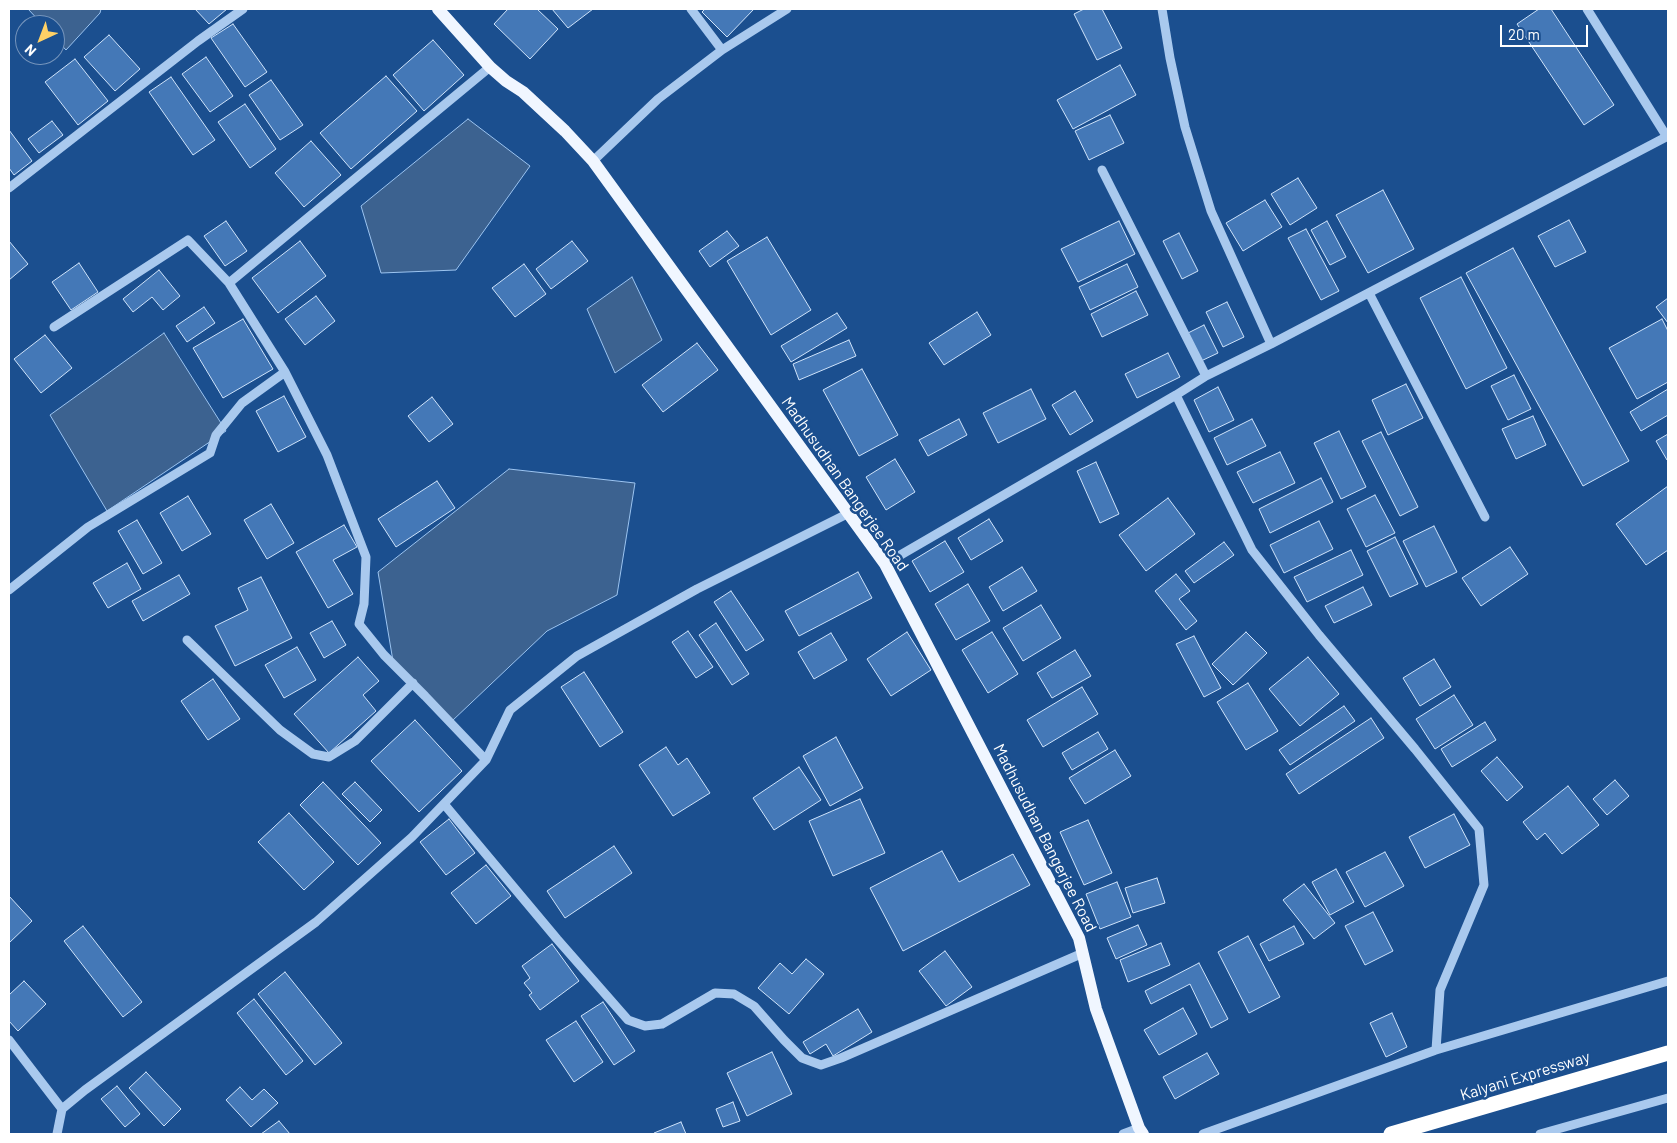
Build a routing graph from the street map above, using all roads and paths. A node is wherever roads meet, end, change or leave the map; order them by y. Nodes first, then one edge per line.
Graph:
1 (243, 9) edge
2 (691, 9) edge
3 (787, 9) edge
4 (1162, 9) edge
5 (1587, 9) edge
6 (443, 10) edge
7 (722, 50) junction
8 (490, 67) junction
9 (1668, 137) edge
10 (593, 161) junction
11 (1102, 170) dead end
12 (9, 188) edge
13 (229, 283) junction
14 (1369, 293) junction
15 (54, 328) dead end
16 (1271, 344) junction
17 (285, 372) junction
18 (1206, 376) junction
19 (1176, 395) junction
20 (849, 513) junction
21 (1485, 517) dead end
22 (885, 564) junction
23 (9, 590) edge
24 (187, 640) dead end
25 (413, 683) junction
26 (486, 760) junction
27 (444, 804) junction
28 (1083, 953) junction
29 (1668, 980) edge
30 (9, 1040) edge
31 (1436, 1050) junction
32 (1668, 1053) edge
33 (1668, 1098) edge
34 (62, 1109) junction
35 (1141, 1131) edge
36 (57, 1134) edge
37 (1123, 1134) edge
38 (1203, 1134) edge
39 (1391, 1134) edge
40 (1540, 1134) edge

1 - 12 street
2 - 7 street
3 - 7 street
4 - 16 street
5 - 9 street
6 - 8 main road, Madhusudhan Bangerjee Road
7 - 10 street
8 - 10 main road, Madhusudhan Bangerjee Road
8 - 13 street
9 - 14 street
10 - 20 main road, Madhusudhan Bangerjee Road
11 - 18 street
13 - 15 street
13 - 17 street
14 - 16 street
14 - 21 street
16 - 18 street
17 - 23 street
17 - 25 street
18 - 19 street
19 - 22 street
19 - 31 street
20 - 22 main road, Madhusudhan Bangerjee Road
20 - 26 street
22 - 28 main road, Madhusudhan Bangerjee Road
24 - 25 street
25 - 26 street
26 - 27 street
27 - 28 street
27 - 34 street
28 - 35 main road, Madhusudhan Bangerjee Road
29 - 31 street
30 - 34 street
31 - 38 street
32 - 39 highway, Kalyani Expressway
33 - 40 street
34 - 36 street
35 - 37 street

